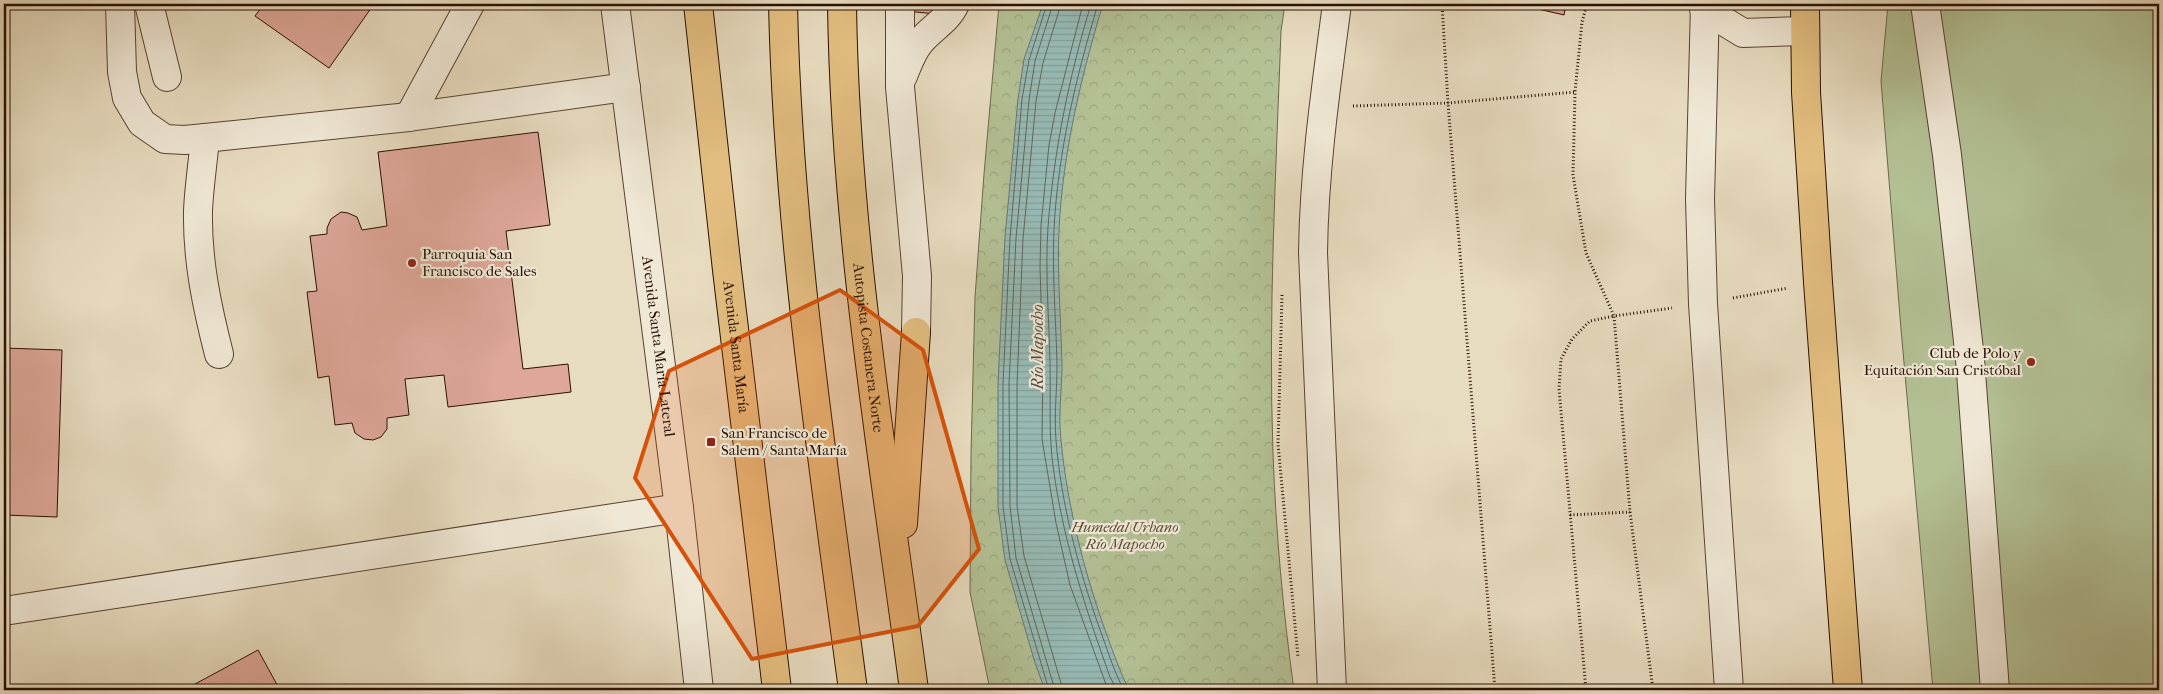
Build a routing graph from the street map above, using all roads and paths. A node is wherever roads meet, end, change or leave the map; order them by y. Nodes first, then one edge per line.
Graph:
1 (120, 4) edge
2 (149, 4) edge
3 (470, 4) edge
4 (615, 4) edge
5 (698, 4) edge
6 (783, 4) edge
7 (842, 4) edge
8 (900, 4) edge
9 (955, 4) edge
10 (1337, 4) edge
11 (1442, 4) edge
12 (1587, 4) edge
13 (1805, 4) edge
14 (1926, 4) edge
15 (1704, 6) edge
16 (1804, 31) junction
17 (167, 77) dead end
18 (626, 87) junction
19 (900, 87) junction
20 (1575, 92) junction
21 (1448, 103) junction
22 (1323, 106) junction
23 (409, 117) junction
24 (205, 138) junction
25 (1614, 316) junction
26 (916, 332) joint
27 (220, 354) dead end
28 (679, 508) junction
29 (1630, 512) junction
30 (1570, 515) junction
31 (899, 575) junction
32 (4, 611) edge
33 (699, 690) edge
34 (777, 690) edge
35 (853, 690) edge
36 (914, 690) edge
37 (1332, 690) edge
38 (1495, 690) edge
39 (1586, 690) edge
40 (1652, 690) edge
41 (1729, 690) edge
42 (1848, 690) edge
43 (1995, 690) edge

1 - 24 street
2 - 17 street
3 - 23 street
4 - 18 street, Avenida Santa María Lateral
5 - 34 main road, Avenida Santa María
6 - 35 main road
7 - 31 main road, Autopista Costanera Norte
8 - 19 street
9 - 19 street
10 - 22 street
11 - 21 path
12 - 20 path
13 - 16 main road
14 - 43 street
15 - 16 street
15 - 41 street
16 - 42 main road
18 - 23 street
18 - 28 street, Avenida Santa María Lateral
19 - 26 street
20 - 21 path
20 - 25 path
21 - 22 path
21 - 38 path
22 - 37 street
23 - 24 street
24 - 27 street
25 - 29 path
25 - 30 path
26 - 31 main road
28 - 32 street
28 - 33 street, Avenida Santa María Lateral
29 - 30 path
29 - 40 path
30 - 39 path
31 - 36 main road, Autopista Costanera Norte

